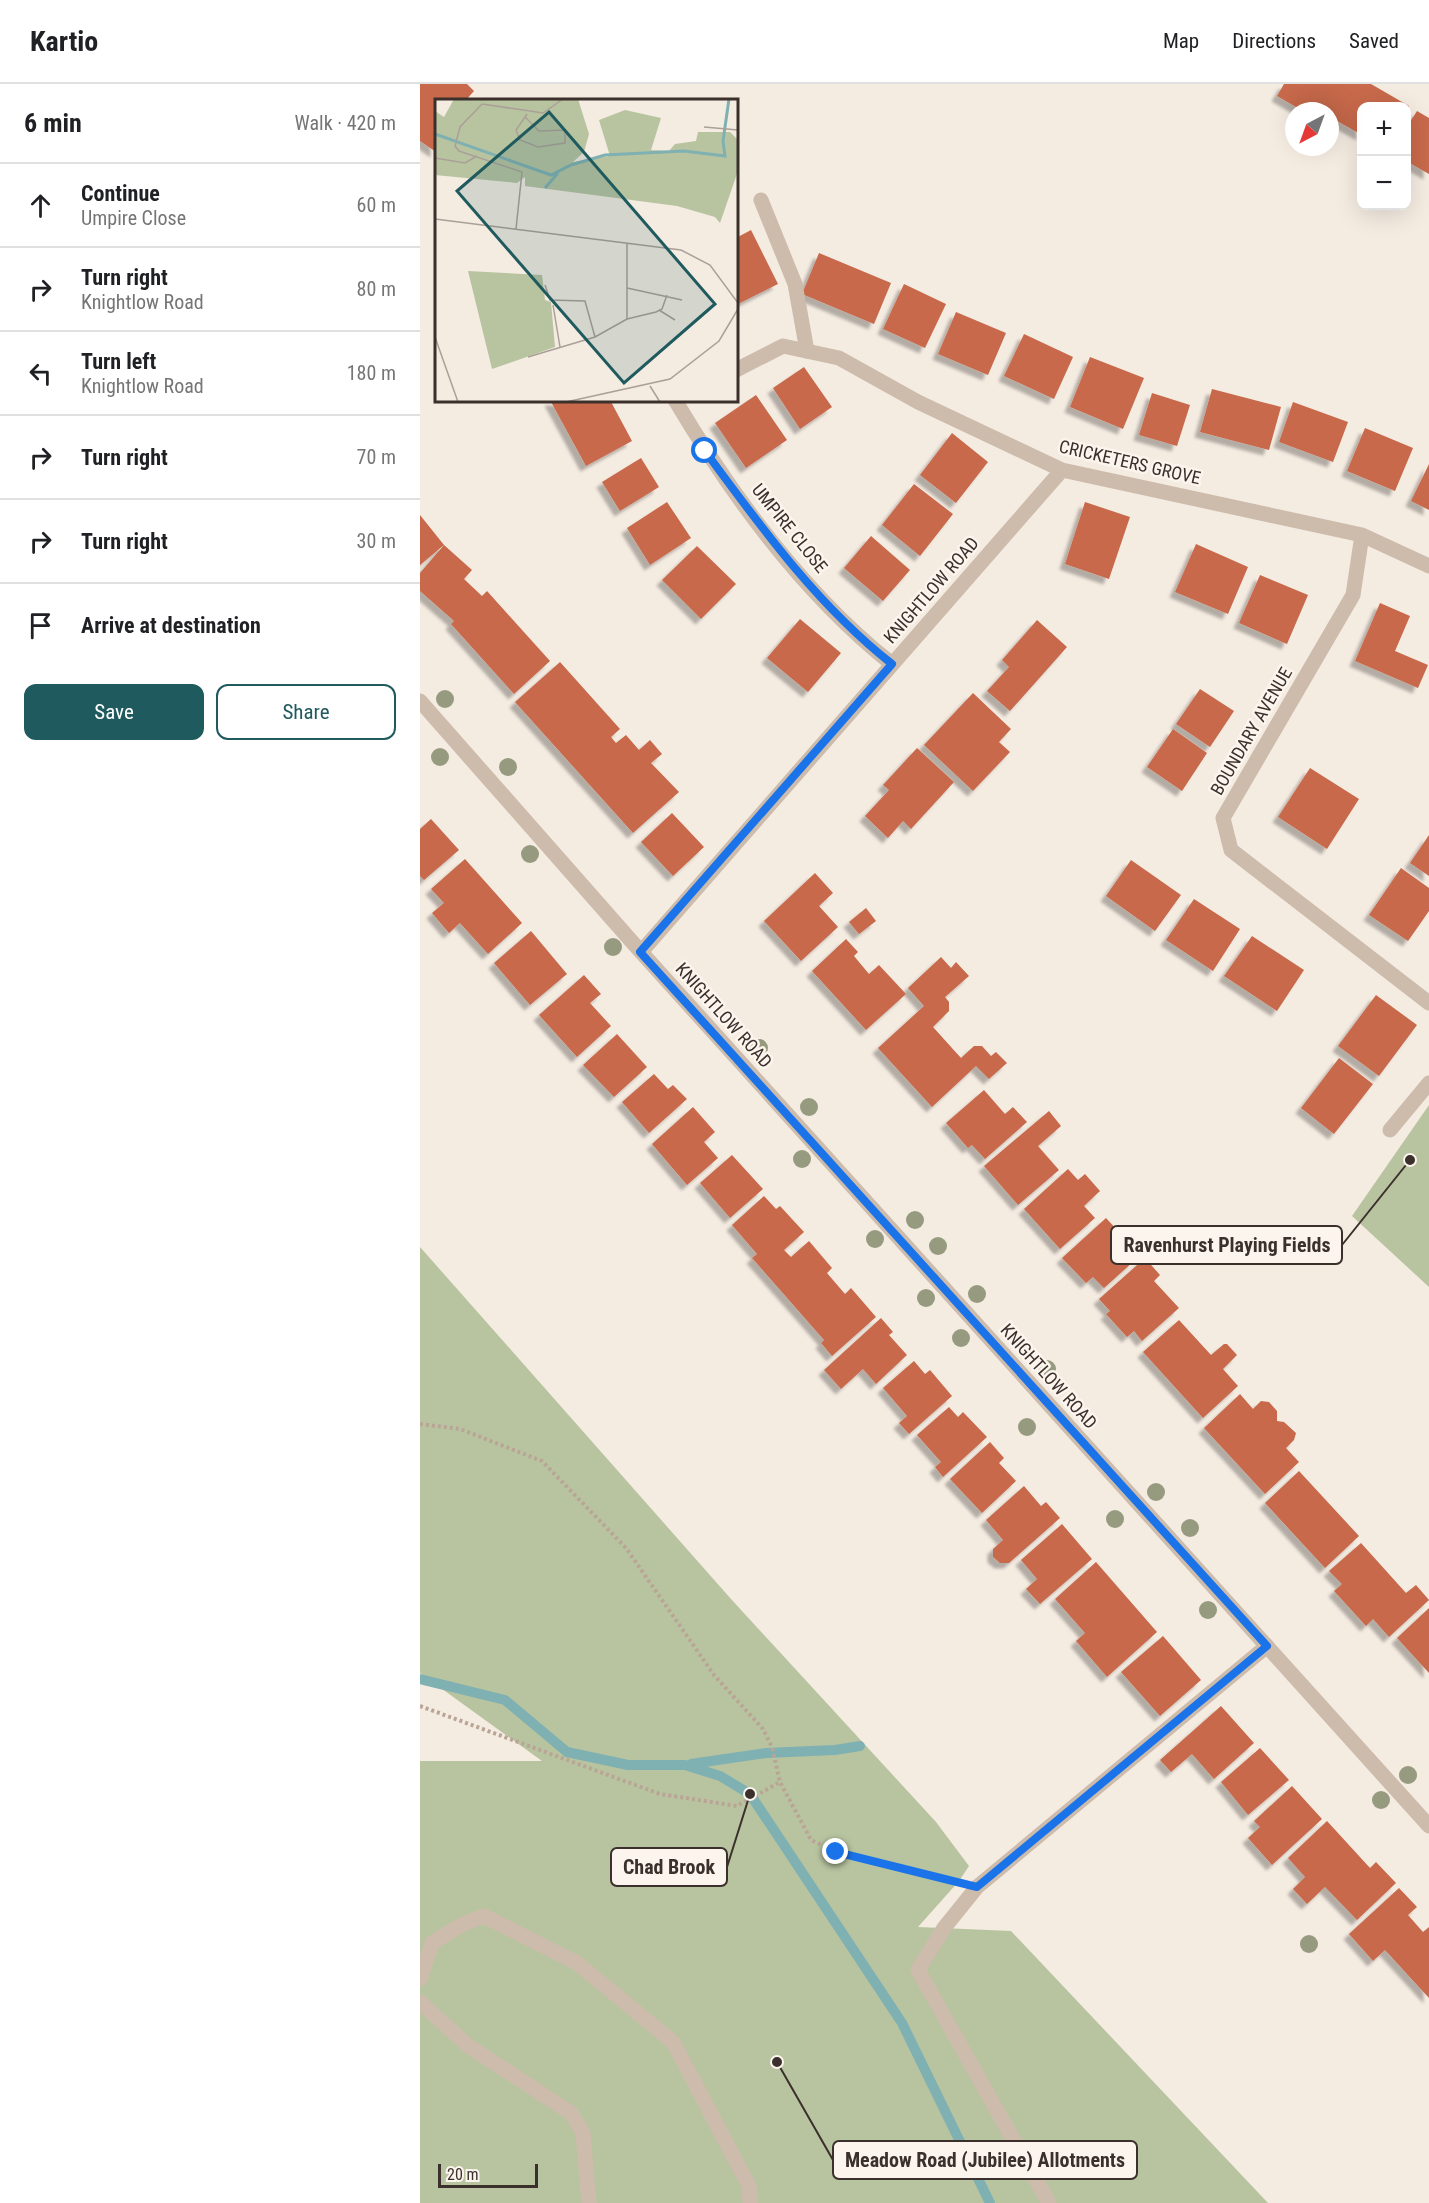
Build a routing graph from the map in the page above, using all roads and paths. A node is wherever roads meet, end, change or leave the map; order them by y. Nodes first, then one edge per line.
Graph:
1 (761, 200) dead end
2 (807, 351) junction
3 (738, 369) edge
4 (680, 402) edge
5 (1062, 470) junction
6 (1362, 535) junction
7 (1429, 566) edge
8 (892, 664) junction
9 (420, 701) edge
10 (640, 952) junction
11 (1429, 1003) edge
12 (1429, 1083) edge
13 (1390, 1130) dead end
14 (420, 1424) edge
15 (1267, 1646) junction
16 (420, 1706) edge
17 (780, 1782) junction
18 (1429, 1826) edge
19 (977, 1887) junction
20 (420, 1979) edge
21 (420, 2002) edge
22 (589, 2203) edge
23 (750, 2203) edge
24 (1049, 2203) edge

1 - 2 street
2 - 3 street, CRICKETERS GROVE
2 - 5 street, CRICKETERS GROVE
4 - 8 street, UMPIRE CLOSE
5 - 6 street, CRICKETERS GROVE
5 - 8 street, KNIGHTLOW ROAD
6 - 7 street, CRICKETERS GROVE
6 - 11 street, BOUNDARY AVENUE
8 - 10 street, KNIGHTLOW ROAD
9 - 10 street, KNIGHTLOW ROAD
10 - 15 street, KNIGHTLOW ROAD
12 - 13 street
14 - 17 path
15 - 18 street, KNIGHTLOW ROAD
15 - 19 street
16 - 17 path
17 - 19 path
19 - 24 street
20 - 23 street
21 - 22 street

